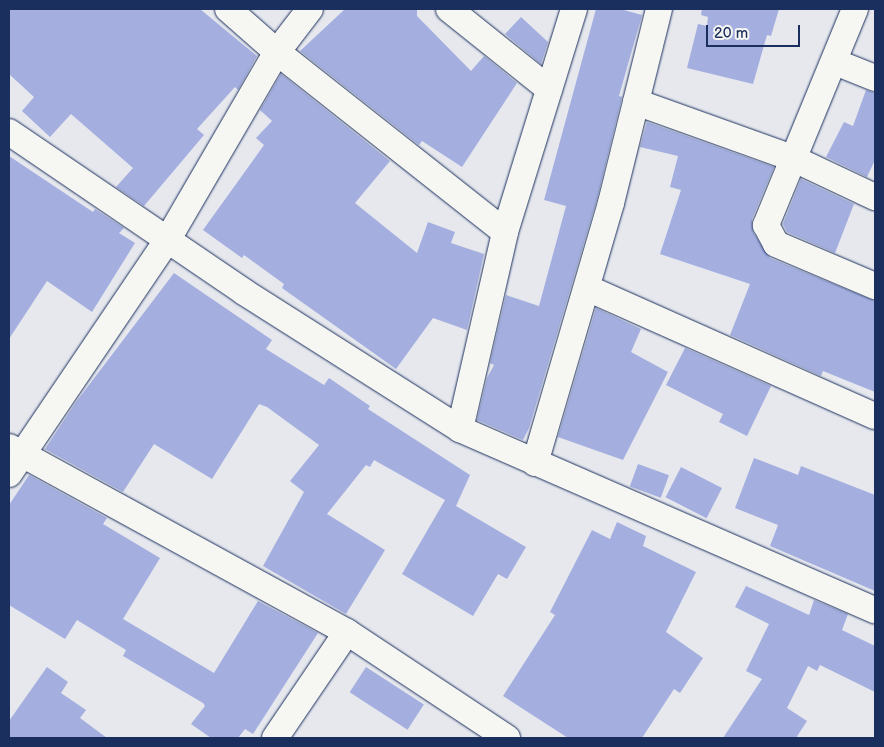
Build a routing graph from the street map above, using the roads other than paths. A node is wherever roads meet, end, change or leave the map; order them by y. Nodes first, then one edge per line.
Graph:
1 (228, 9) edge
2 (310, 9) edge
3 (449, 9) edge
4 (574, 9) edge
5 (659, 9) edge
6 (855, 9) edge
7 (277, 52) junction
8 (835, 62) junction
9 (875, 78) edge
10 (549, 88) junction
11 (636, 102) junction
12 (9, 132) edge
13 (792, 158) junction
14 (875, 197) edge
15 (504, 232) junction
16 (168, 239) junction
17 (875, 286) edge
18 (587, 288) junction
19 (875, 416) edge
20 (460, 429) junction
21 (13, 458) edge
22 (535, 463) junction
23 (875, 610) edge
24 (347, 632) junction
25 (275, 738) edge
26 (507, 738) edge

1 - 7 street
2 - 7 street
3 - 10 street
4 - 10 street
5 - 11 street
6 - 8 street
7 - 15 street
7 - 16 street
8 - 9 street
8 - 13 street
10 - 15 street
11 - 13 street
11 - 18 street
12 - 16 street
13 - 14 street
13 - 17 street
15 - 20 street
16 - 20 street
16 - 21 street
18 - 19 street
18 - 22 street
20 - 22 street
21 - 24 street
22 - 23 street
24 - 25 street
24 - 26 street

